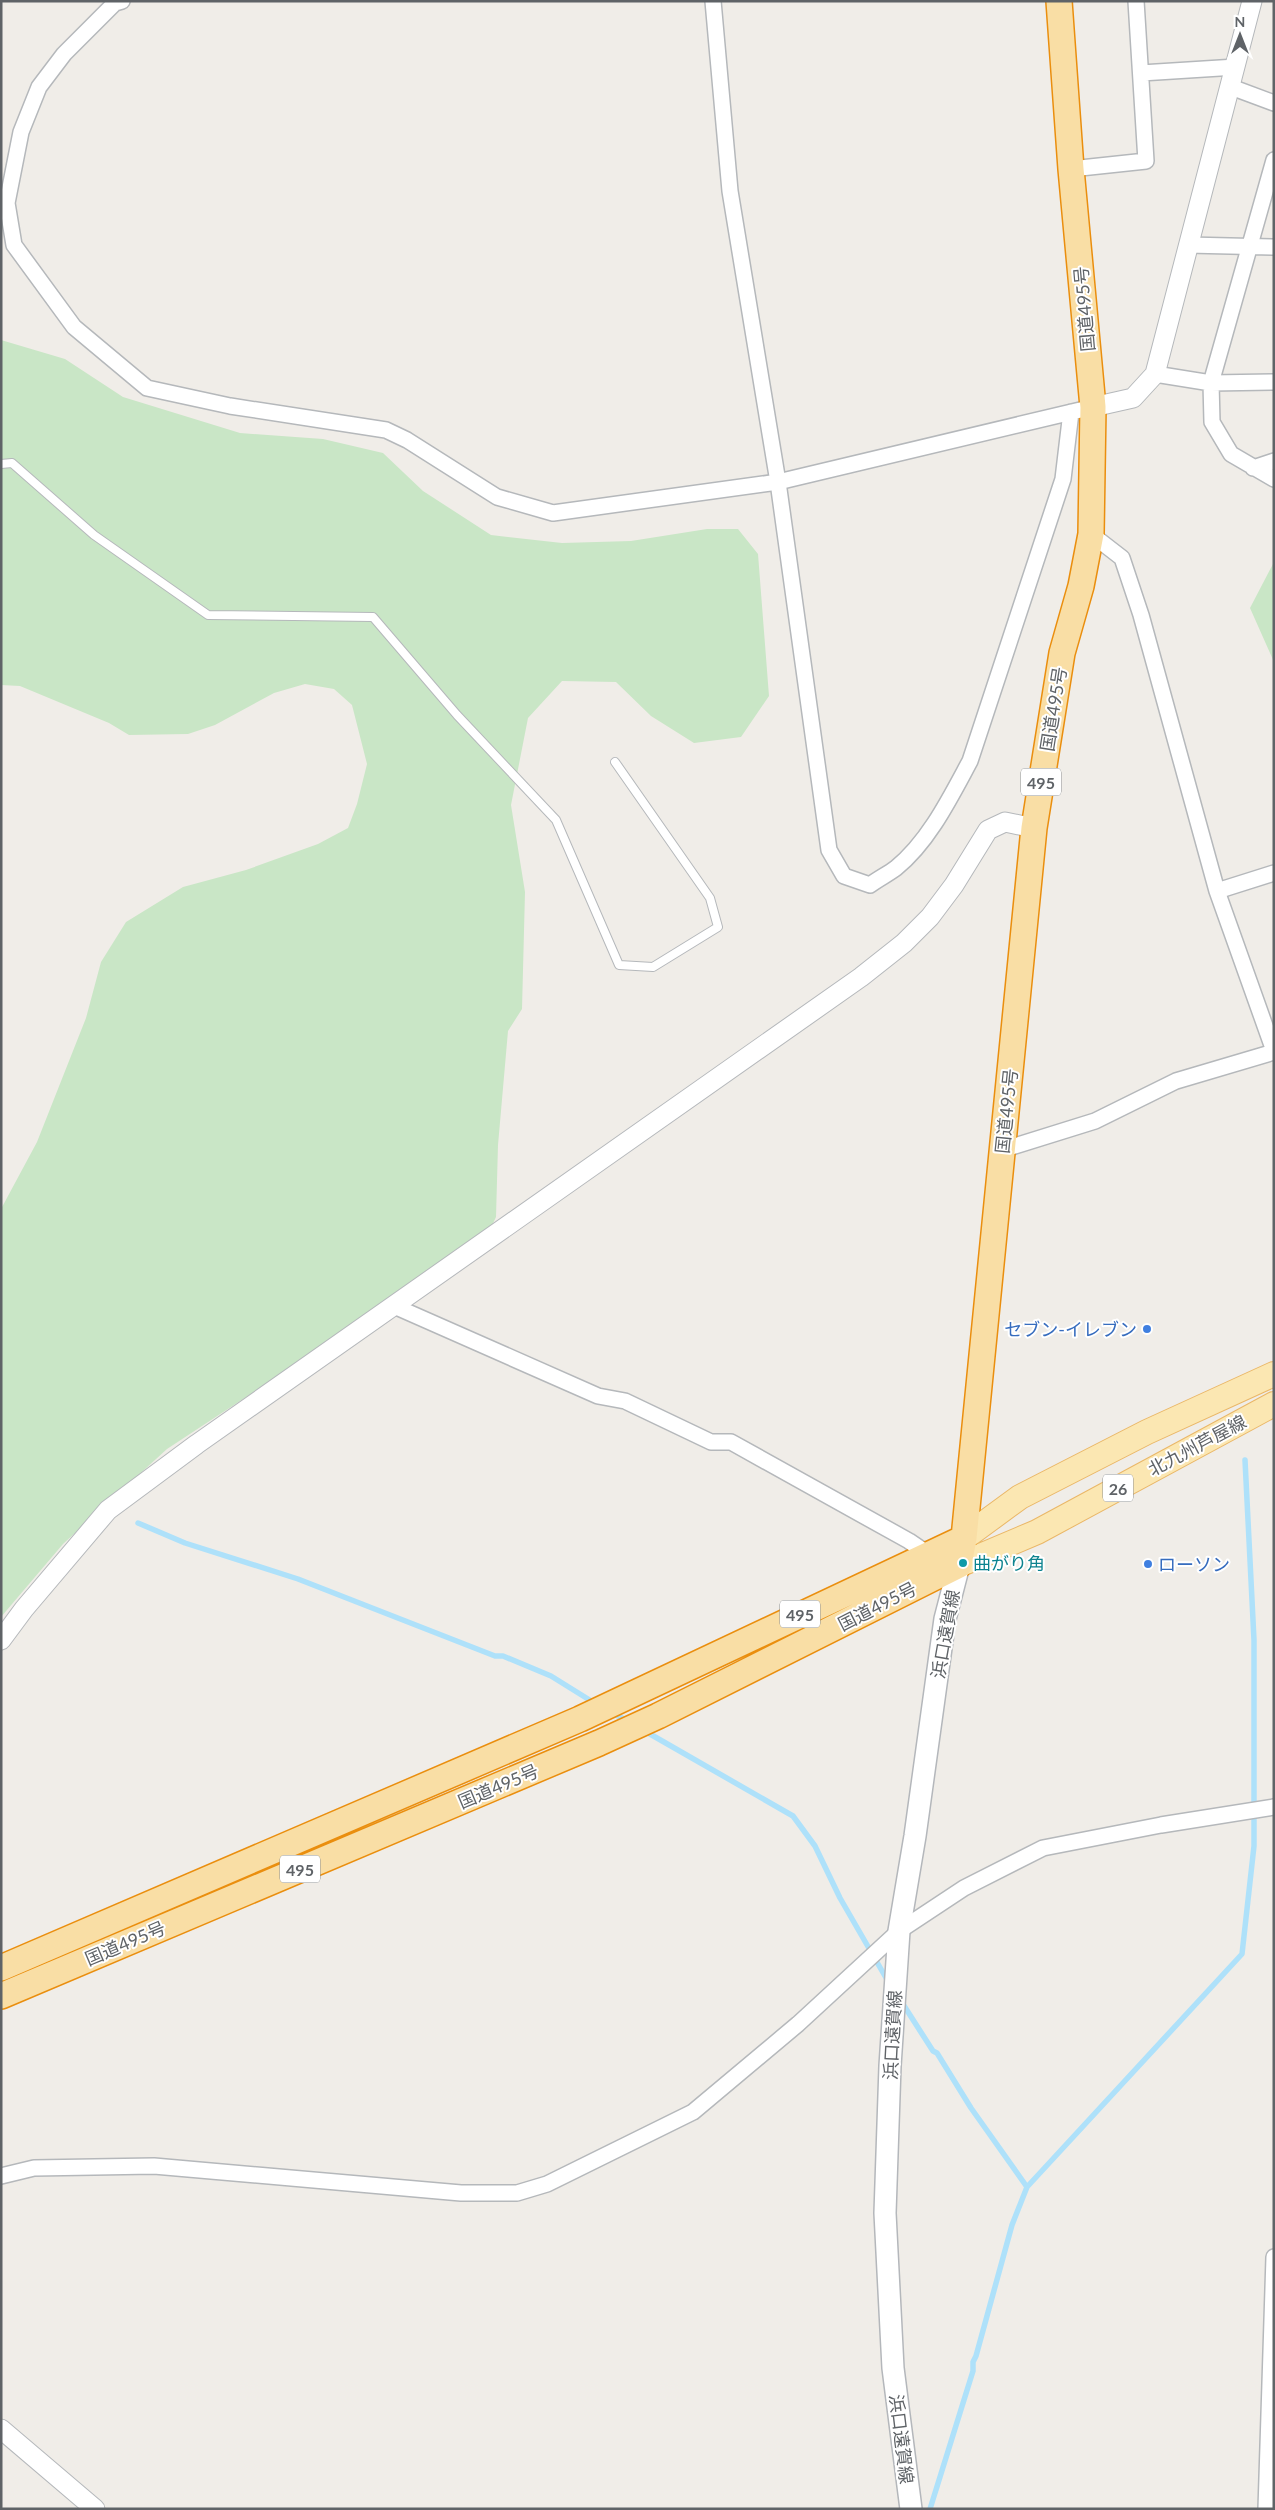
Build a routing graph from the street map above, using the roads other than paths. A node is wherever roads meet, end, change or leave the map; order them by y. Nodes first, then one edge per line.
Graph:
1 (122, 1) edge
2 (713, 1) edge
3 (1059, 1) edge
4 (1136, 1) edge
5 (1252, 1) edge
6 (1236, 67) junction
7 (1141, 73) junction
8 (1231, 87) junction
9 (1274, 103) edge
10 (1274, 160) edge
11 (1070, 169) junction
12 (1188, 245) junction
13 (1249, 246) junction
14 (1274, 247) edge
15 (1155, 374) junction
16 (1274, 382) edge
17 (1211, 383) junction
18 (1082, 409) junction
19 (1274, 461) edge
20 (1, 464) edge
21 (1253, 468) junction
22 (1274, 479) edge
23 (778, 482) junction
24 (1091, 534) junction
25 (615, 762) dead end
26 (1034, 828) junction
27 (1274, 873) edge
28 (1217, 891) junction
29 (1274, 1052) edge
30 (1002, 1150) junction
31 (394, 1306) junction
32 (1274, 1374) edge
33 (1274, 1404) edge
34 (964, 1538) junction
35 (928, 1554) junction
36 (959, 1565) junction
37 (1, 1640) edge
38 (1274, 1807) edge
39 (899, 1930) junction
40 (1, 1968) edge
41 (1, 1996) edge
42 (1, 2176) edge
43 (1274, 2257) edge
44 (1, 2429) edge
45 (95, 2509) edge
46 (911, 2509) edge
47 (1266, 2509) edge

1 - 23 street
2 - 23 street
3 - 11 highway, 国道495号 / 495
4 - 7 street
5 - 6 street
6 - 7 street
6 - 8 street
7 - 11 street
8 - 9 street
8 - 12 street
10 - 13 street
11 - 18 highway, 国道495号 / 495
12 - 13 street
12 - 15 street
13 - 14 street
13 - 17 street
15 - 17 street
15 - 18 street
16 - 17 street
17 - 21 street
18 - 23 street
18 - 23 street
18 - 24 highway, 国道495号 / 495
19 - 21 street
20 - 25 lane
21 - 22 street
24 - 26 highway, 国道495号 / 495
24 - 28 street
26 - 30 highway, 国道495号 / 495
26 - 31 street
27 - 28 street
28 - 29 street
29 - 30 street
30 - 34 highway, 国道495号 / 495
31 - 35 street
31 - 37 street
32 - 34 main road, 北九州芦屋線 / 26
33 - 36 main road, 北九州芦屋線 / 26
34 - 35 highway, 国道495号 / 495
34 - 36 highway, 国道495号 / 495
35 - 40 highway, 国道495号 / 495
36 - 39 main road, 浜口遠賀線
36 - 41 highway, 国道495号 / 495
38 - 39 street
39 - 42 street
39 - 46 main road, 浜口遠賀線
43 - 47 street
44 - 45 street

